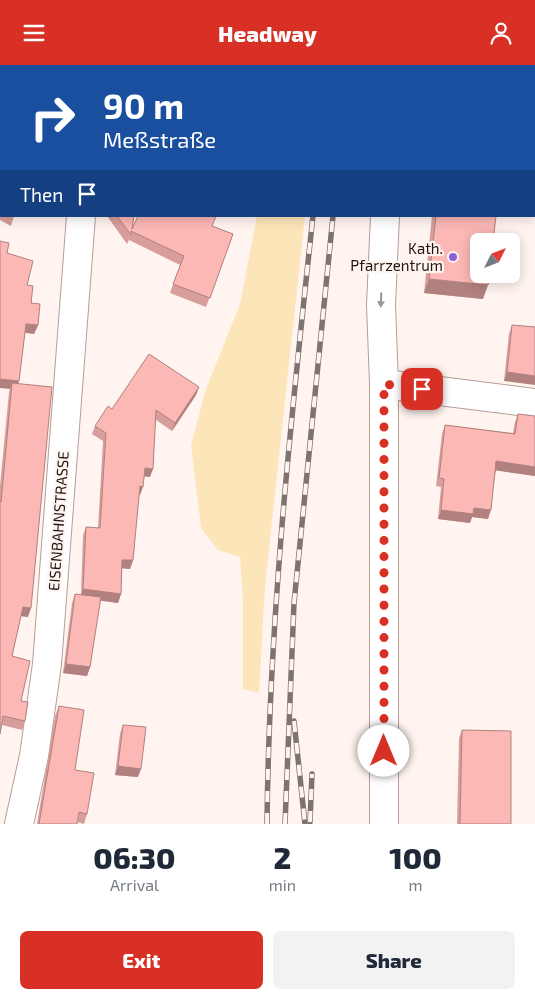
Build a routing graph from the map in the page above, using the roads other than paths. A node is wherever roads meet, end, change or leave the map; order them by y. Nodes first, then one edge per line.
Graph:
1 (81, 217) edge
2 (385, 217) edge
3 (384, 384) junction
4 (535, 403) edge
5 (19, 824) edge
6 (384, 824) edge

1 - 5 street, EISENBAHNSTRASSE
2 -> 3 street
3 - 4 street
3 - 6 street

